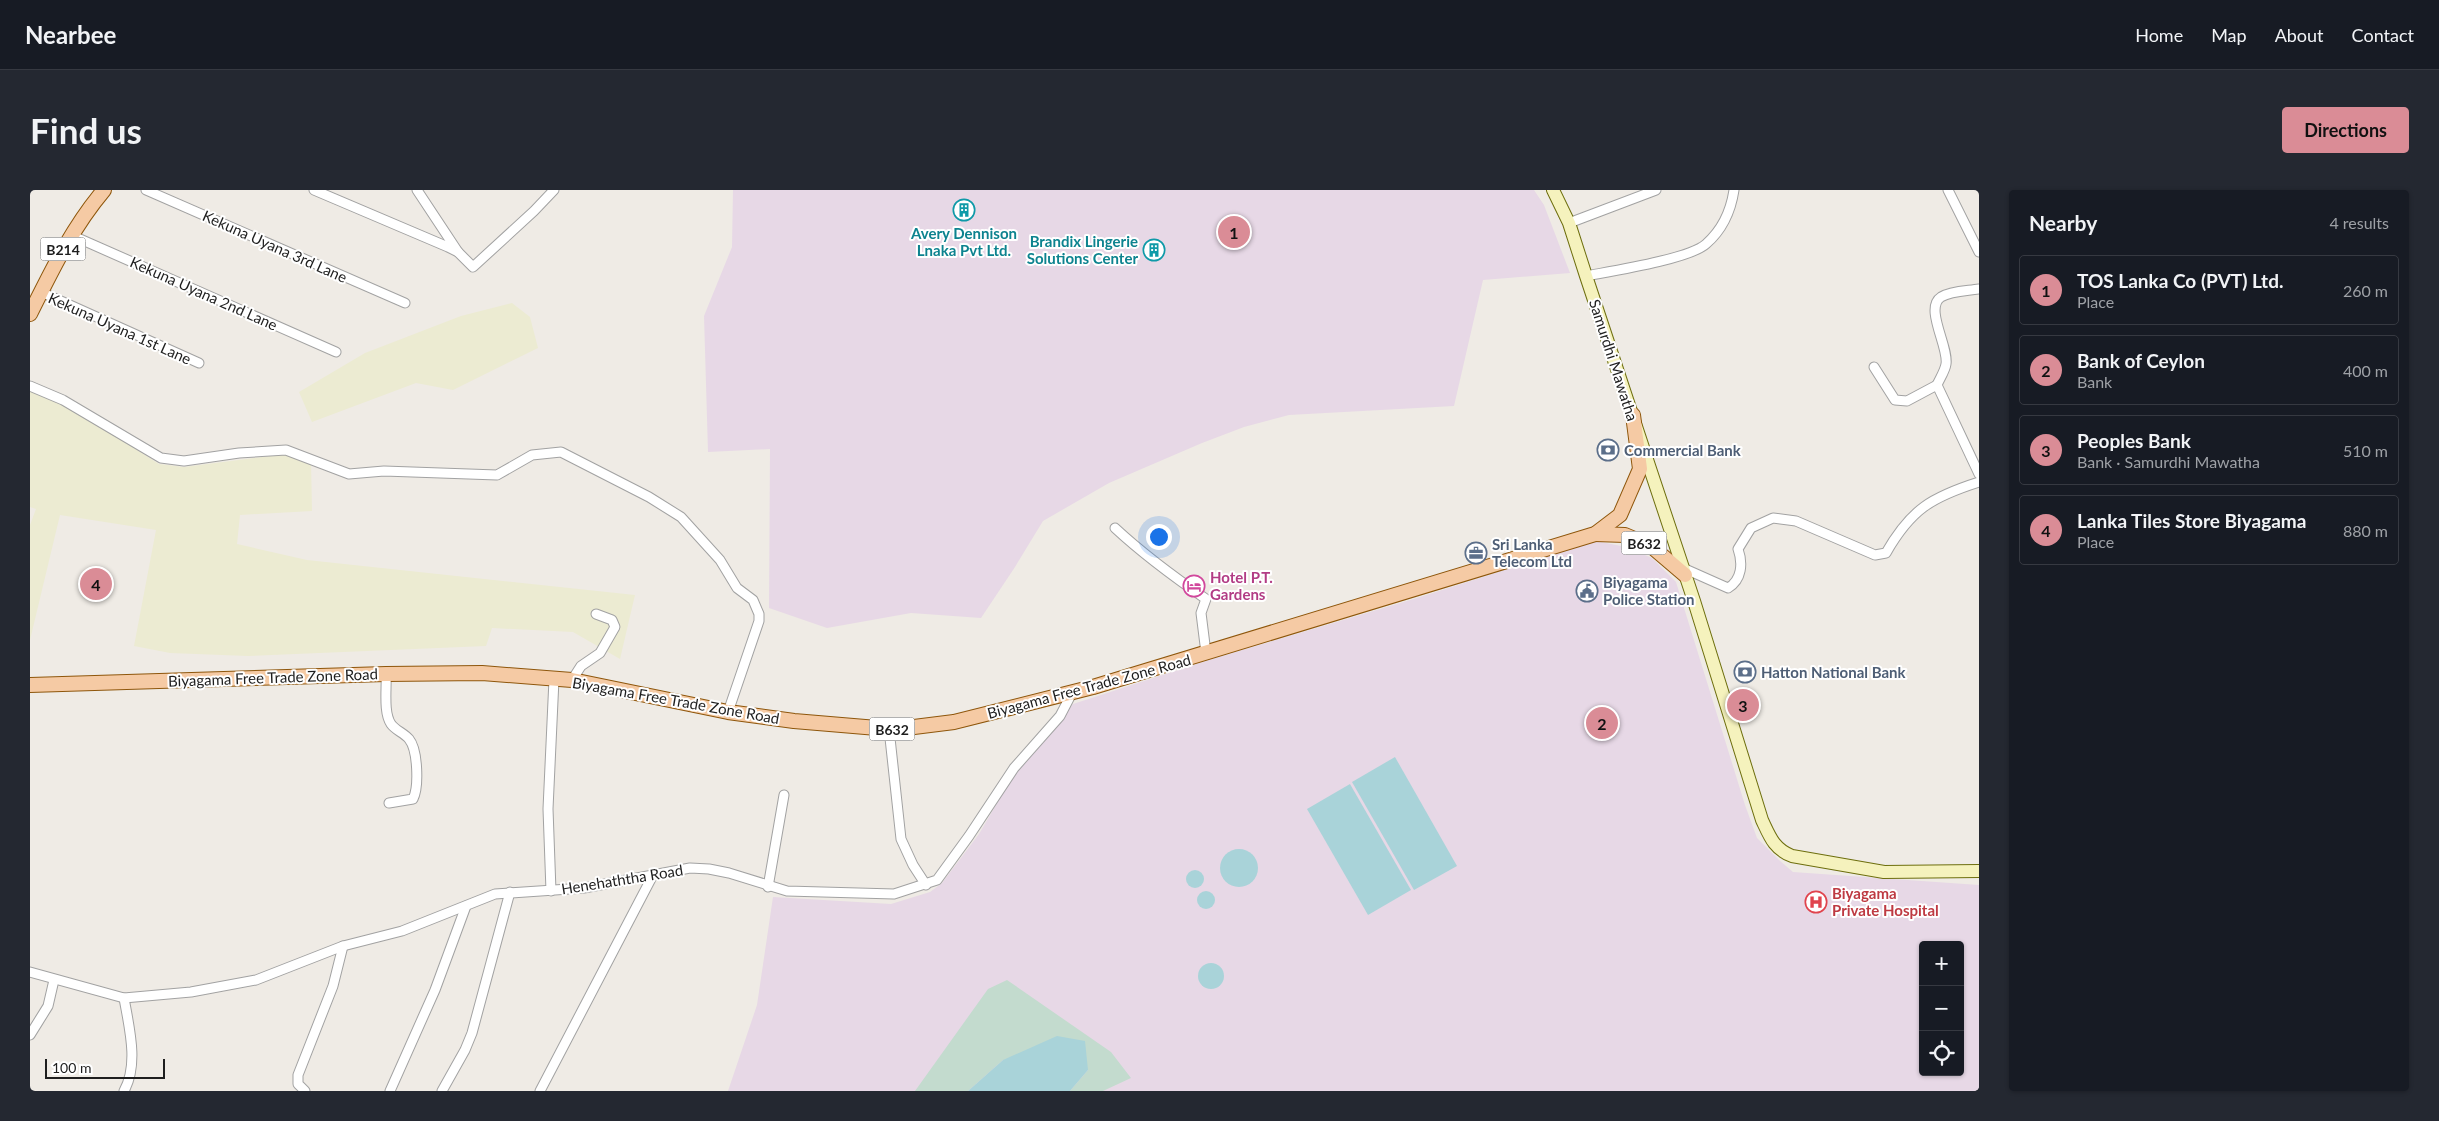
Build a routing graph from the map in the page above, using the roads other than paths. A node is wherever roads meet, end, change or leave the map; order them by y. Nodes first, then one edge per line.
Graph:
1 (104, 190) edge
2 (146, 190) edge
3 (314, 190) edge
4 (417, 190) edge
5 (554, 190) edge
6 (1553, 190) edge
7 (1656, 190) edge
8 (1734, 190) edge
9 (1948, 190) edge
10 (1569, 223) junction
11 (71, 235) junction
12 (458, 252) junction
13 (1979, 252) edge
14 (1586, 276) junction
15 (1979, 289) edge
16 (41, 292) junction
17 (405, 303) dead end
18 (30, 314) edge
19 (336, 352) dead end
20 (199, 363) dead end
21 (1874, 367) dead end
22 (1937, 385) junction
23 (30, 386) edge
24 (1633, 415) junction
25 (1979, 474) edge
26 (1979, 482) edge
27 (1115, 528) dead end
28 (1595, 534) junction
29 (1684, 571) junction
30 (596, 614) dead end
31 (1206, 653) junction
32 (386, 674) junction
33 (554, 679) junction
34 (572, 680) junction
35 (30, 685) edge
36 (1072, 693) junction
37 (728, 712) junction
38 (889, 729) junction
39 (784, 795) dead end
40 (389, 803) dead end
41 (1979, 871) edge
42 (652, 877) junction
43 (926, 885) junction
44 (768, 887) junction
45 (551, 891) junction
46 (510, 892) junction
47 (466, 906) junction
48 (343, 946) junction
49 (30, 972) edge
50 (54, 980) junction
51 (124, 998) junction
52 (30, 1034) edge
53 (124, 1091) edge
54 (305, 1091) edge
55 (390, 1091) edge
56 (442, 1091) edge
57 (540, 1091) edge

1 - 11 main road, B214
2 - 17 street, Kekuna Uyana 3rd Lane
3 - 12 street
4 - 12 street
5 - 12 street
6 - 10 main road, Samurdhi Mawatha
7 - 10 street
8 - 14 street
9 - 13 street
10 - 14 main road, Samurdhi Mawatha
11 - 16 main road, B214
11 - 19 street, Kekuna Uyana 2nd Lane
14 - 24 main road, Samurdhi Mawatha
15 - 22 street
16 - 18 main road, B214
16 - 20 street, Kekuna Uyana 1st Lane
21 - 22 street
22 - 25 street
23 - 37 street
24 - 28 main road, Biyagama Free Trade Zone Road / B632
24 - 29 main road, Samurdhi Mawatha
26 - 29 street
27 - 31 street
28 - 29 main road, Biyagama Free Trade Zone Road / B632
28 - 31 main road, Biyagama Free Trade Zone Road / B632
29 - 41 main road, Samurdhi Mawatha
30 - 34 street
31 - 36 main road, Biyagama Free Trade Zone Road / B632
32 - 33 main road, Biyagama Free Trade Zone Road / B632
32 - 35 main road, Biyagama Free Trade Zone Road / B632
32 - 40 street
33 - 34 main road, Biyagama Free Trade Zone Road / B632
33 - 45 street
34 - 37 main road, Biyagama Free Trade Zone Road / B632
36 - 38 main road, Biyagama Free Trade Zone Road / B632
36 - 43 street, Henehaththa Road
37 - 38 main road, Biyagama Free Trade Zone Road / B632
38 - 43 street
39 - 44 street
42 - 44 street, Henehaththa Road
42 - 45 street, Henehaththa Road
42 - 57 street
43 - 44 street, Henehaththa Road
45 - 46 street, Henehaththa Road
46 - 47 street, Henehaththa Road
46 - 56 street
47 - 48 street, Henehaththa Road
47 - 55 street
48 - 51 street, Henehaththa Road
48 - 54 street
49 - 50 street, Henehaththa Road
50 - 51 street, Henehaththa Road
50 - 52 street
51 - 53 street

